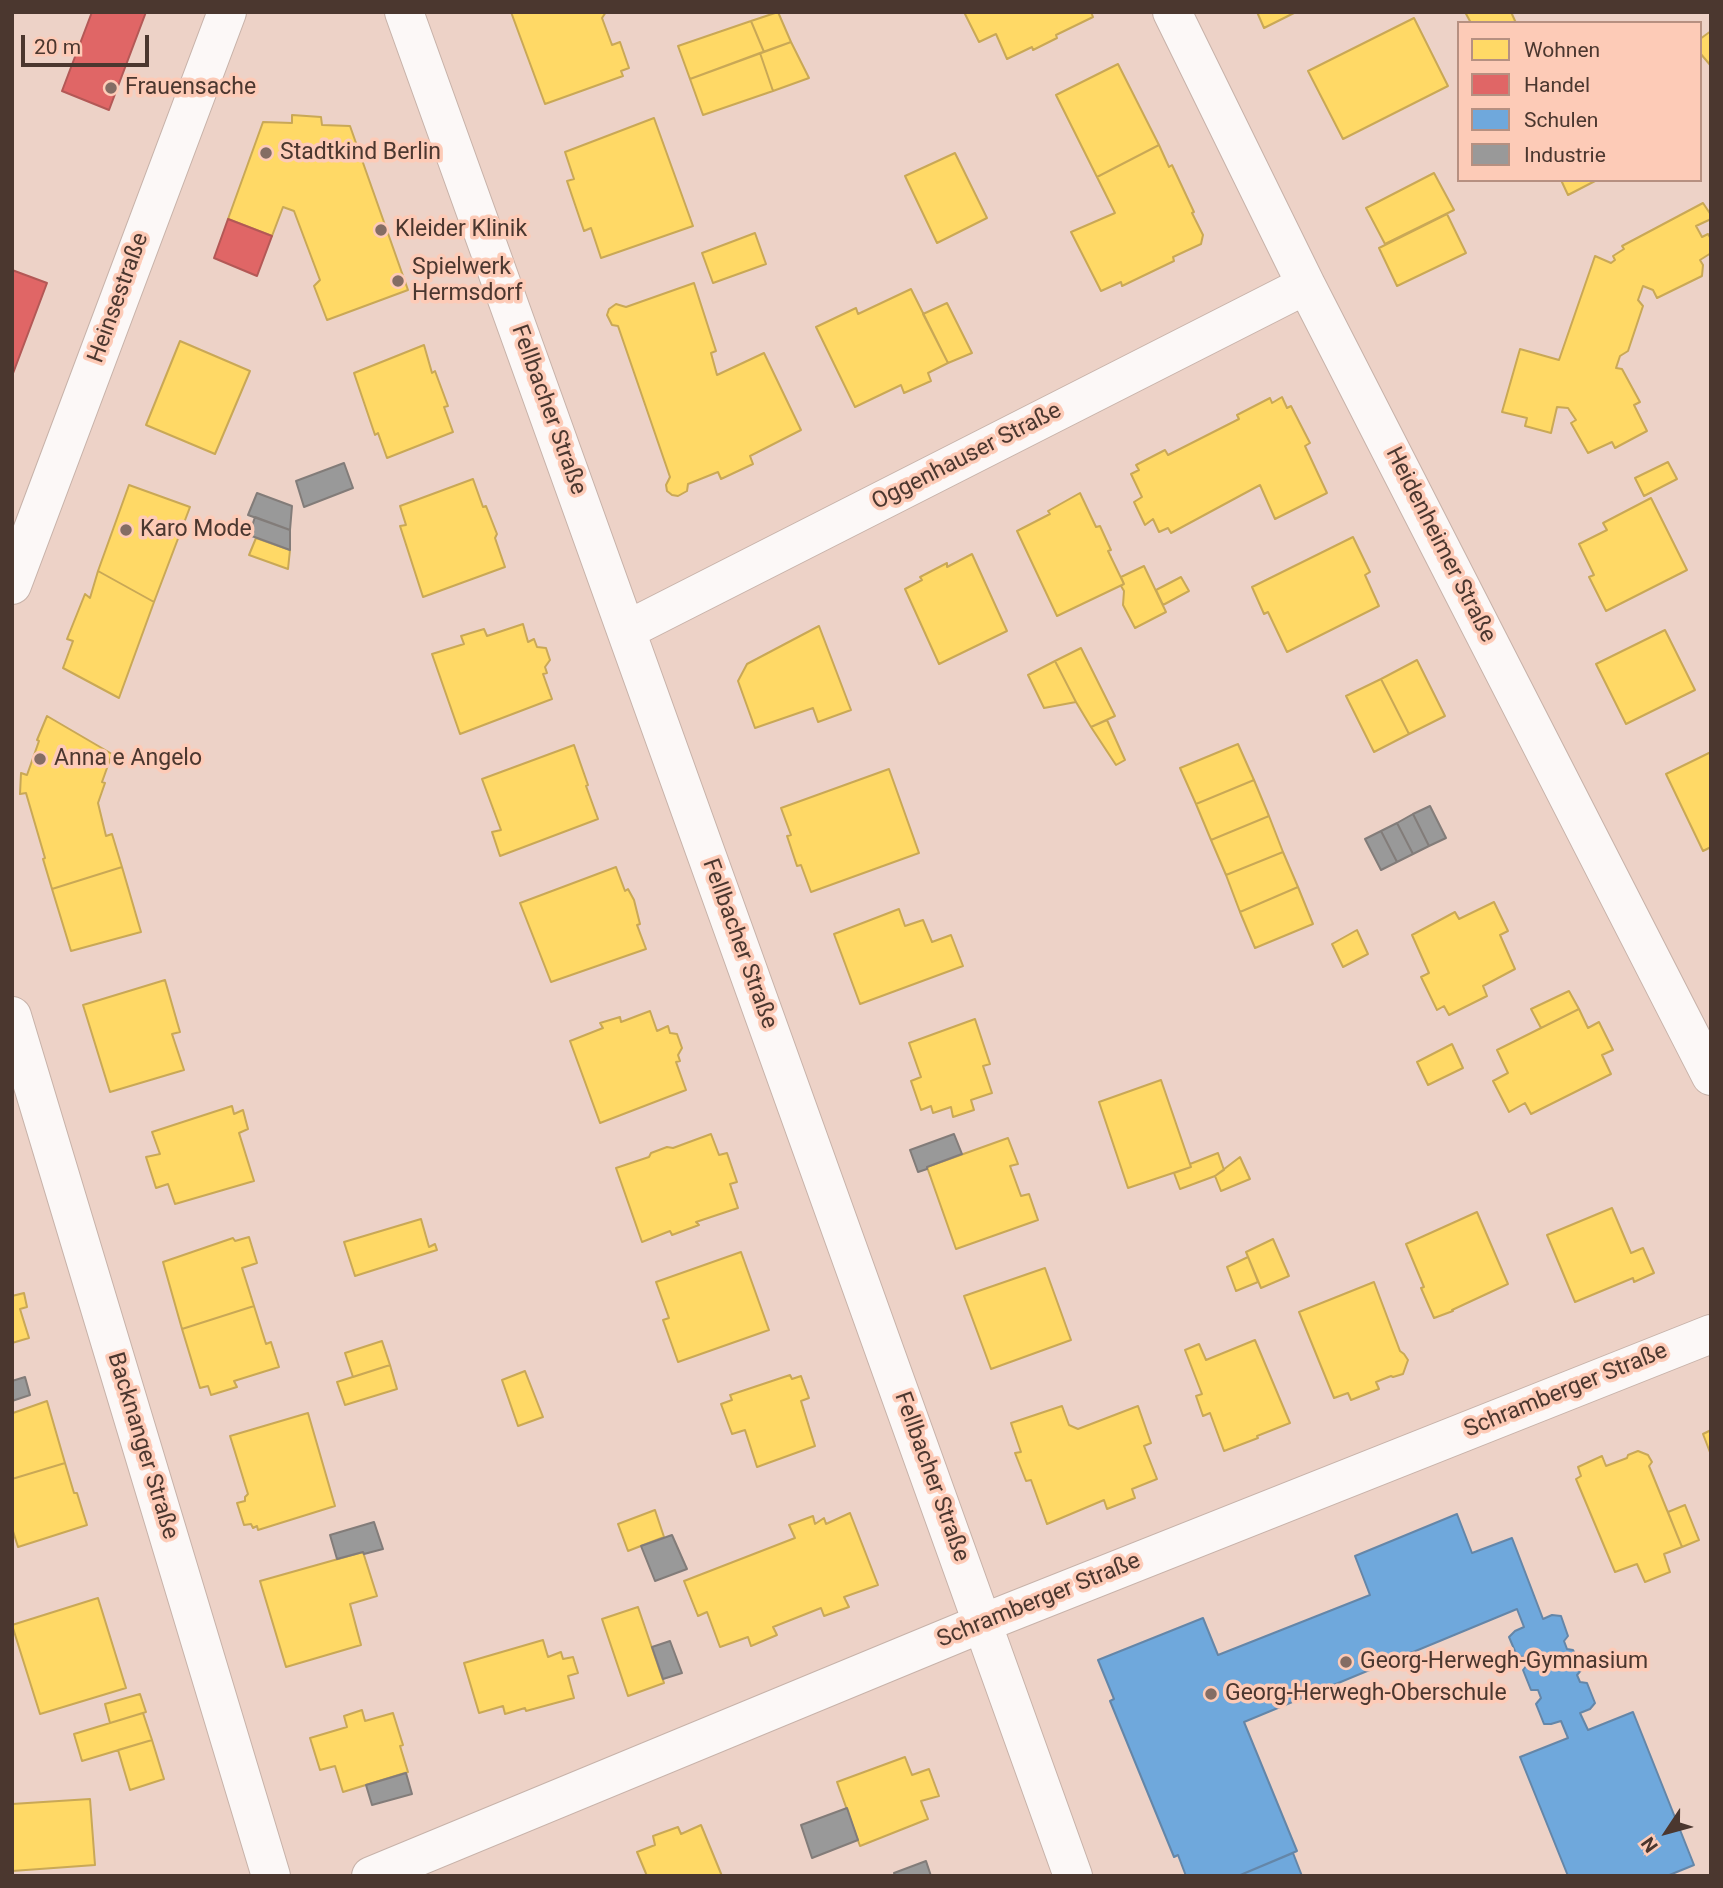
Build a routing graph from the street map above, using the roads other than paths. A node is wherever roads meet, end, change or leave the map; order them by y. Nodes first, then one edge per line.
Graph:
1 (227, 12) edge
2 (404, 12) edge
3 (1172, 12) edge
4 (1306, 285) junction
5 (12, 585) edge
6 (627, 630) junction
7 (12, 1016) edge
8 (1711, 1076) edge
9 (1711, 1334) edge
10 (983, 1623) junction
11 (271, 1876) edge
12 (371, 1876) edge
13 (1073, 1876) edge

1 - 5 street, Heinsestraße
2 - 6 street, Fellbacher Straße
3 - 4 street, Heidenheimer Straße
4 - 6 street, Oggenhauser Straße
4 - 8 street, Heidenheimer Straße
6 - 10 street, Fellbacher Straße
7 - 11 street, Backnanger Straße
9 - 10 street, Schramberger Straße
10 - 12 street, Schramberger Straße
10 - 13 street, Fellbacher Straße

